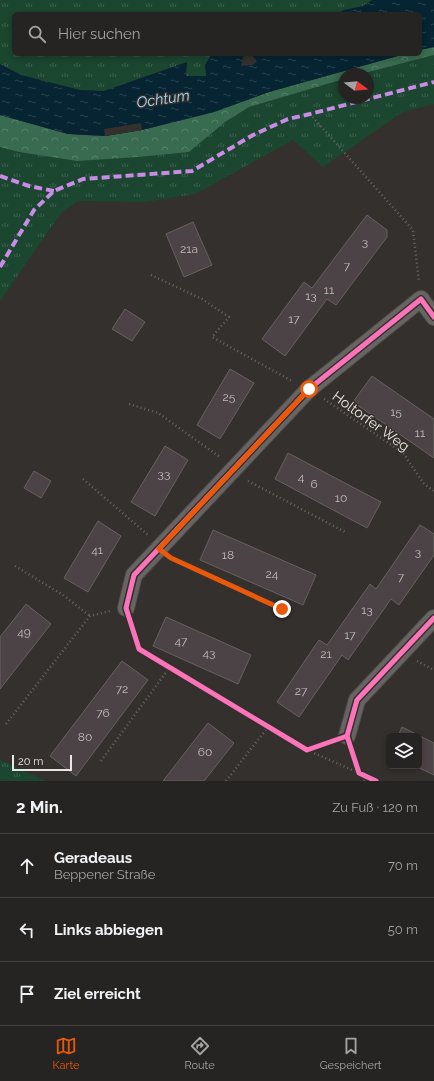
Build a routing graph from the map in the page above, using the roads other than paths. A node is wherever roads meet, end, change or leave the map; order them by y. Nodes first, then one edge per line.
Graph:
1 (434, 317) edge
2 (126, 608) dead end
3 (434, 618) edge
4 (347, 736) dead end

1 - 2 street
3 - 4 street

